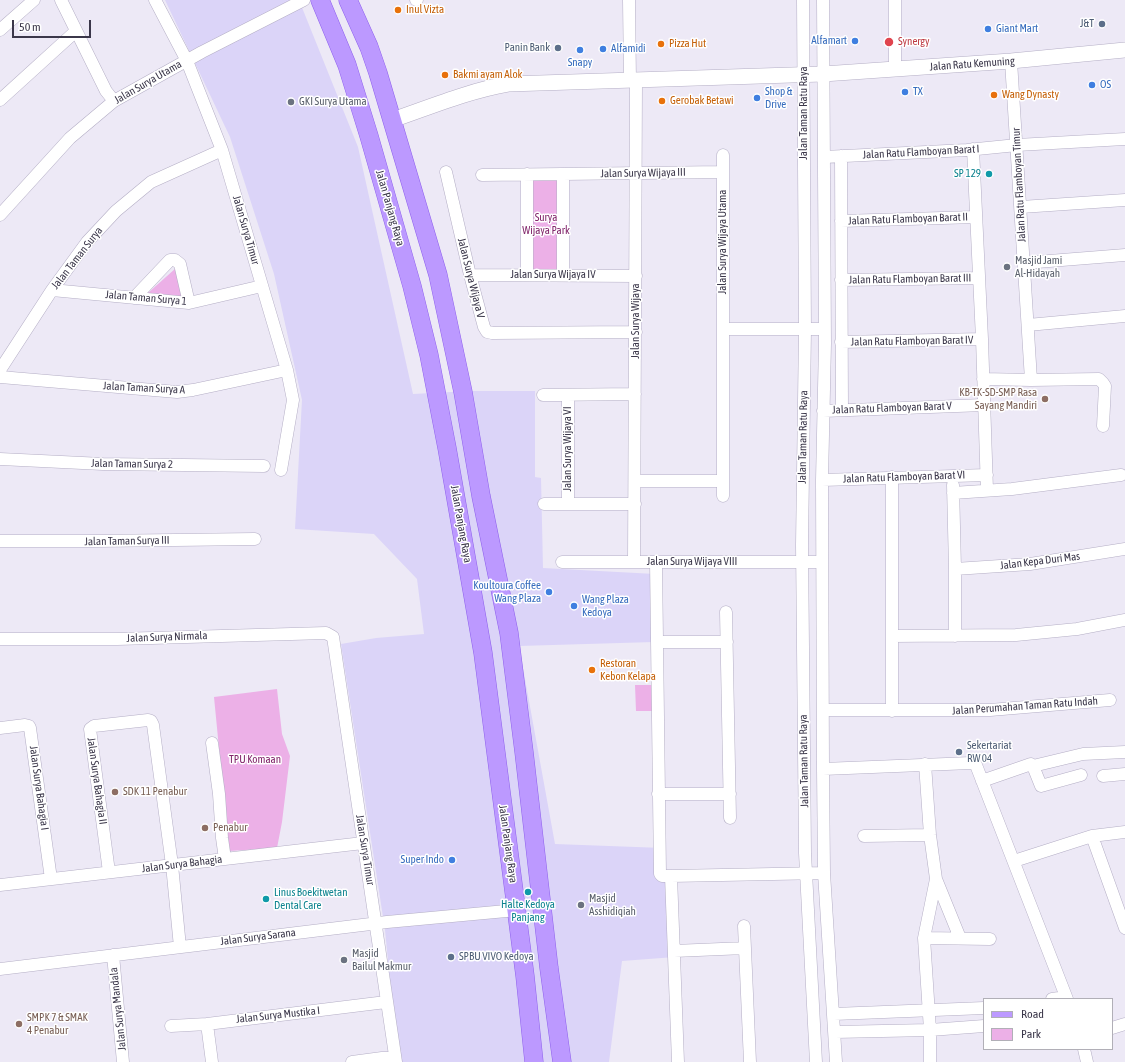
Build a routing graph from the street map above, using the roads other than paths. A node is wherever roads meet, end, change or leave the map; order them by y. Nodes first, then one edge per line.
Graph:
1 (34, 0) edge
2 (60, 0) edge
3 (155, 0) edge
4 (304, 0) edge
5 (320, 0) edge
6 (348, 0) edge
7 (629, 0) edge
8 (803, 0) edge
9 (823, 0) edge
10 (895, 0) edge
11 (0, 30) edge
12 (76, 31) junction
13 (1125, 50) edge
14 (187, 60) junction
15 (1011, 61) junction
16 (895, 69) junction
17 (814, 74) junction
18 (633, 81) junction
19 (0, 100) edge
20 (114, 101) junction
21 (392, 120) junction
22 (1125, 139) edge
23 (1017, 145) junction
24 (973, 149) junction
25 (222, 150) junction
26 (723, 155) dead end
27 (840, 156) junction
28 (824, 157) junction
29 (446, 172) dead end
30 (723, 172) junction
31 (636, 173) junction
32 (527, 174) junction
33 (563, 174) junction
34 (482, 175) dead end
35 (1125, 200) edge
36 (1021, 207) junction
37 (2, 210) edge
38 (976, 217) junction
39 (841, 221) junction
40 (1125, 256) edge
41 (1024, 263) junction
42 (470, 275) junction
43 (527, 275) junction
44 (563, 275) junction
45 (636, 276) junction
46 (979, 278) junction
47 (841, 280) junction
48 (262, 286) junction
49 (52, 290) junction
50 (134, 298) junction
51 (189, 303) junction
52 (1125, 316) edge
53 (1028, 325) junction
54 (806, 328) junction
55 (823, 328) junction
56 (723, 329) junction
57 (636, 332) junction
58 (982, 339) junction
59 (841, 342) junction
60 (0, 370) edge
61 (287, 370) junction
62 (0, 377) edge
63 (983, 379) junction
64 (1031, 380) junction
65 (635, 394) junction
66 (543, 395) dead end
67 (568, 395) junction
68 (984, 405) junction
69 (842, 410) junction
70 (823, 411) junction
71 (1103, 426) dead end
72 (0, 459) edge
73 (264, 466) dead end
74 (281, 470) dead end
75 (986, 475) junction
76 (952, 476) junction
77 (1121, 476) dead end
78 (892, 477) junction
79 (723, 480) junction
80 (822, 480) junction
81 (635, 481) junction
82 (987, 490) junction
83 (953, 493) junction
84 (723, 496) dead end
85 (544, 504) dead end
86 (568, 504) junction
87 (635, 504) junction
88 (483, 510) junction
89 (458, 512) junction
90 (255, 539) dead end
91 (490, 540) junction
92 (0, 541) edge
93 (464, 544) junction
94 (1125, 549) edge
95 (562, 562) dead end
96 (634, 562) junction
97 (656, 562) junction
98 (813, 562) junction
99 (955, 569) junction
100 (726, 612) dead end
101 (1125, 620) edge
102 (892, 636) junction
103 (954, 636) junction
104 (333, 637) joint
105 (0, 639) edge
106 (657, 642) junction
107 (727, 642) junction
108 (1110, 700) dead end
109 (823, 710) junction
110 (892, 711) junction
111 (0, 728) edge
112 (212, 743) dead end
113 (1125, 752) edge
114 (925, 764) junction
115 (1034, 766) junction
116 (823, 768) junction
117 (1125, 774) edge
118 (1081, 776) dead end
119 (1103, 776) dead end
120 (982, 781) junction
121 (658, 794) junction
122 (730, 794) junction
123 (730, 818) dead end
124 (1125, 832) edge
125 (930, 835) junction
126 (864, 836) dead end
127 (1092, 836) junction
128 (364, 843) junction
129 (225, 859) junction
130 (1014, 861) junction
131 (172, 865) junction
132 (109, 872) junction
133 (816, 873) junction
134 (671, 876) junction
135 (51, 879) junction
136 (936, 879) junction
137 (0, 885) edge
138 (1121, 903) edge
139 (517, 910) junction
140 (376, 924) junction
141 (744, 926) dead end
142 (1125, 928) edge
143 (924, 938) junction
144 (960, 938) junction
145 (990, 939) dead end
146 (180, 947) junction
147 (745, 948) junction
148 (674, 951) junction
149 (113, 955) junction
150 (0, 969) edge
151 (1066, 998) edge
152 (386, 1002) junction
153 (983, 1008) edge
154 (928, 1011) junction
155 (834, 1014) junction
156 (207, 1024) junction
157 (1125, 1024) edge
158 (170, 1026) dead end
159 (983, 1026) edge
160 (1113, 1028) edge
161 (930, 1030) junction
162 (835, 1032) junction
163 (1084, 1050) edge
164 (395, 1060) edge
165 (123, 1062) edge
166 (212, 1062) edge
167 (352, 1062) edge
168 (534, 1062) edge
169 (562, 1062) edge
170 (678, 1062) edge
171 (750, 1062) edge
172 (816, 1062) edge
173 (836, 1062) edge
174 (930, 1062) edge
175 (1088, 1062) edge

1 - 11 street
2 - 12 street
3 - 14 street, Jalan Surya Timur
4 - 14 street, Jalan Surya Utama
5 - 89 main road, Jalan Panjang Raya
6 - 21 main road
7 - 18 street, Jalan Surya Wijaya
8 - 17 street, Jalan Taman Ratu Raya
9 - 17 street, Jalan Taman Ratu Raya
10 - 16 street
12 - 19 street
12 - 20 street
13 - 15 street, Jalan Ratu Kemuning
14 - 20 street, Jalan Surya Utama
14 - 25 street, Jalan Surya Timur
15 - 16 street, Jalan Ratu Kemuning
15 - 23 street, Jalan Ratu Flamboyan Timur
16 - 17 street, Jalan Ratu Kemuning
17 - 18 street
17 - 28 street, Jalan Taman Ratu Raya
17 - 54 street, Jalan Taman Ratu Raya
18 - 21 street
18 - 31 street, Jalan Surya Wijaya
20 - 37 street, Jalan Surya Utama
21 - 88 main road
22 - 23 street, Jalan Ratu Flamboyan Barat I
23 - 24 street, Jalan Ratu Flamboyan Barat I
23 - 36 street, Jalan Ratu Flamboyan Timur
24 - 27 street, Jalan Ratu Flamboyan Barat I
24 - 38 street
25 - 48 street, Jalan Surya Timur
25 - 49 street, Jalan Taman Surya
26 - 30 street, Jalan Surya Wijaya Utama
27 - 28 street, Jalan Ratu Flamboyan Barat I
27 - 39 street
28 - 55 street, Jalan Taman Ratu Raya
29 - 42 street, Jalan Surya Wijaya V
30 - 31 street, Jalan Surya Wijaya III
30 - 56 street, Jalan Surya Wijaya Utama
31 - 33 street, Jalan Surya Wijaya III
31 - 45 street, Jalan Surya Wijaya
32 - 33 street, Jalan Surya Wijaya III
32 - 34 street, Jalan Surya Wijaya III
32 - 43 street
33 - 44 street
35 - 36 street
36 - 41 street, Jalan Ratu Flamboyan Timur
38 - 39 street, Jalan Ratu Flamboyan Barat II
38 - 46 street
39 - 47 street
40 - 41 street
41 - 53 street, Jalan Ratu Flamboyan Timur
42 - 43 street, Jalan Surya Wijaya IV
42 - 57 street, Jalan Surya Wijaya V
43 - 44 street, Jalan Surya Wijaya IV
44 - 45 street, Jalan Surya Wijaya IV
45 - 57 street, Jalan Surya Wijaya
46 - 47 street, Jalan Ratu Flamboyan Barat III
46 - 58 street
47 - 59 street
48 - 51 street, Jalan Taman Surya 1
48 - 61 street, Jalan Surya Timur
49 - 50 street, Jalan Taman Surya 1
49 - 60 street, Jalan Taman Surya
50 - 51 street, Jalan Taman Surya 1
50 - 51 street
52 - 53 street
53 - 64 street, Jalan Ratu Flamboyan Timur
54 - 55 street
54 - 56 street
54 - 98 street, Jalan Taman Ratu Raya
55 - 70 street, Jalan Taman Ratu Raya
56 - 79 street, Jalan Surya Wijaya Utama
57 - 65 street, Jalan Surya Wijaya
58 - 59 street, Jalan Ratu Flamboyan Barat IV
58 - 63 street
59 - 69 street
61 - 62 street, Jalan Taman Surya A
61 - 74 street, Jalan Surya Timur
63 - 64 street
63 - 68 street
64 - 71 street
65 - 67 street, Jalan Surya Wijaya VI
65 - 81 street, Jalan Surya Wijaya
66 - 67 street, Jalan Surya Wijaya VI
67 - 86 street, Jalan Surya Wijaya VI
68 - 69 street, Jalan Ratu Flamboyan Barat V
68 - 75 street
69 - 70 street, Jalan Ratu Flamboyan Barat V
70 - 80 street, Jalan Taman Ratu Raya
72 - 73 street, Jalan Taman Surya 2
75 - 76 street, Jalan Ratu Flamboyan Barat VI
75 - 82 street
76 - 78 street, Jalan Ratu Flamboyan Barat VI
76 - 83 street
77 - 82 street
78 - 80 street, Jalan Ratu Flamboyan Barat VI
78 - 102 street
79 - 81 street
79 - 84 street, Jalan Surya Wijaya Utama
80 - 98 street, Jalan Taman Ratu Raya
81 - 87 street, Jalan Surya Wijaya
82 - 83 street
83 - 99 street
85 - 86 street
86 - 87 street
87 - 96 street, Jalan Surya Wijaya
88 - 89 main road
88 - 91 main road
89 - 93 main road, Jalan Panjang Raya
90 - 92 street, Jalan Taman Surya III
91 - 93 main road
91 - 169 main road
93 - 139 main road, Jalan Panjang Raya
94 - 99 street, Jalan Kepa Duri Mas
95 - 96 street, Jalan Surya Wijaya VIII
96 - 97 street, Jalan Surya Wijaya VIII
97 - 98 street, Jalan Surya Wijaya VIII
97 - 106 street
98 - 109 street, Jalan Taman Ratu Raya
98 - 133 street, Jalan Taman Ratu Raya
99 - 103 street
100 - 107 street
101 - 103 street
102 - 103 street
102 - 110 street
104 - 105 street, Jalan Surya Nirmala
104 - 128 street, Jalan Surya Timur
106 - 107 street
106 - 121 street
107 - 122 street
108 - 110 street, Jalan Perumahan Taman Ratu Indah
109 - 110 street, Jalan Perumahan Taman Ratu Indah
109 - 116 street, Jalan Taman Ratu Raya
111 - 135 street, Jalan Surya Bahagia I
112 - 129 street
113 - 115 street
114 - 116 street
114 - 120 street
114 - 125 street
115 - 118 street
115 - 120 street
116 - 133 street, Jalan Taman Ratu Raya
117 - 119 street
120 - 130 street
121 - 122 street
121 - 134 street
122 - 123 street
124 - 127 street
125 - 126 street
125 - 136 street
127 - 130 street
127 - 138 street
128 - 129 street, Jalan Surya Bahagia
128 - 140 street, Jalan Surya Timur
129 - 131 street, Jalan Surya Bahagia
130 - 151 street
131 - 132 street, Jalan Surya Bahagia
131 - 132 street, Jalan Surya Bahagia II
131 - 146 street
132 - 135 street, Jalan Surya Bahagia
133 - 134 street
133 - 155 street, Jalan Taman Ratu Raya
133 - 172 street, Jalan Taman Ratu Raya
134 - 148 street
135 - 137 street, Jalan Surya Bahagia
136 - 143 street
136 - 144 street
138 - 142 street
139 - 140 street, Jalan Surya Sarana
139 - 168 main road, Jalan Panjang Raya
140 - 146 street, Jalan Surya Sarana
140 - 152 street, Jalan Surya Timur
141 - 147 street
143 - 144 street
143 - 154 street
144 - 145 street
146 - 149 street, Jalan Surya Sarana
147 - 148 street
147 - 171 street
148 - 170 street
149 - 150 street, Jalan Surya Sarana
149 - 165 street, Jalan Surya Mandala
152 - 156 street, Jalan Surya Mustika I
152 - 164 street, Jalan Surya Timur
153 - 154 street
154 - 155 street
154 - 161 street
155 - 162 street, Jalan Taman Ratu Raya
156 - 158 street, Jalan Surya Mustika I
156 - 166 street
157 - 160 street
159 - 161 street
161 - 162 street
161 - 174 street
162 - 173 street, Jalan Taman Ratu Raya
163 - 175 street
164 - 167 street

